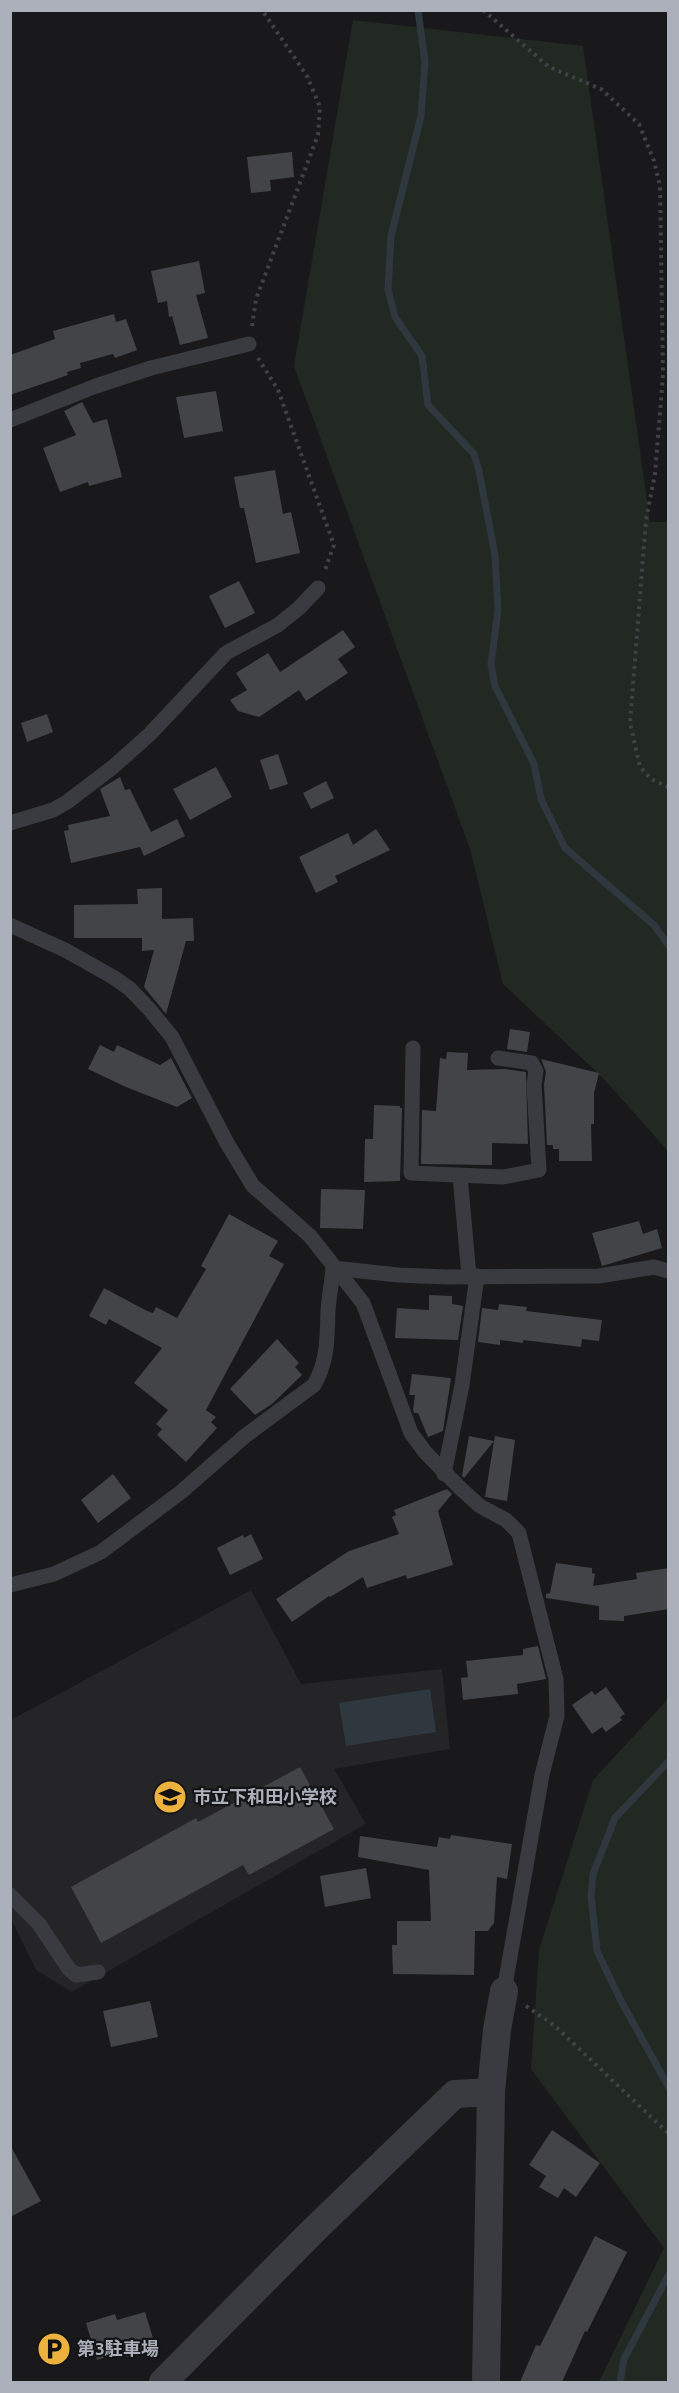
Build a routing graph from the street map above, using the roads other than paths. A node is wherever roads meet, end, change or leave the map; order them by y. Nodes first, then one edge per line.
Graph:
1 (249, 344) road end
2 (10, 420) edge
3 (318, 588) road end
4 (10, 823) edge
5 (10, 925) edge
6 (413, 1048) dead end
7 (498, 1058) dead end
8 (460, 1176) junction
9 (333, 1268) junction
10 (669, 1272) edge
11 (473, 1276) junction
12 (444, 1474) junction
13 (10, 1585) edge
14 (10, 1895) edge
15 (98, 1972) dead end
16 (504, 1990) joint
17 (491, 2092) junction
18 (163, 2382) edge
19 (486, 2382) edge

1 - 2 lane
3 - 4 lane
5 - 9 lane
6 - 8 lane
7 - 8 lane
8 - 11 lane
9 - 11 lane
9 - 12 lane
9 - 13 lane
10 - 11 lane
11 - 12 lane
12 - 16 lane
14 - 15 lane
16 - 17 street
17 - 18 street
17 - 19 street

